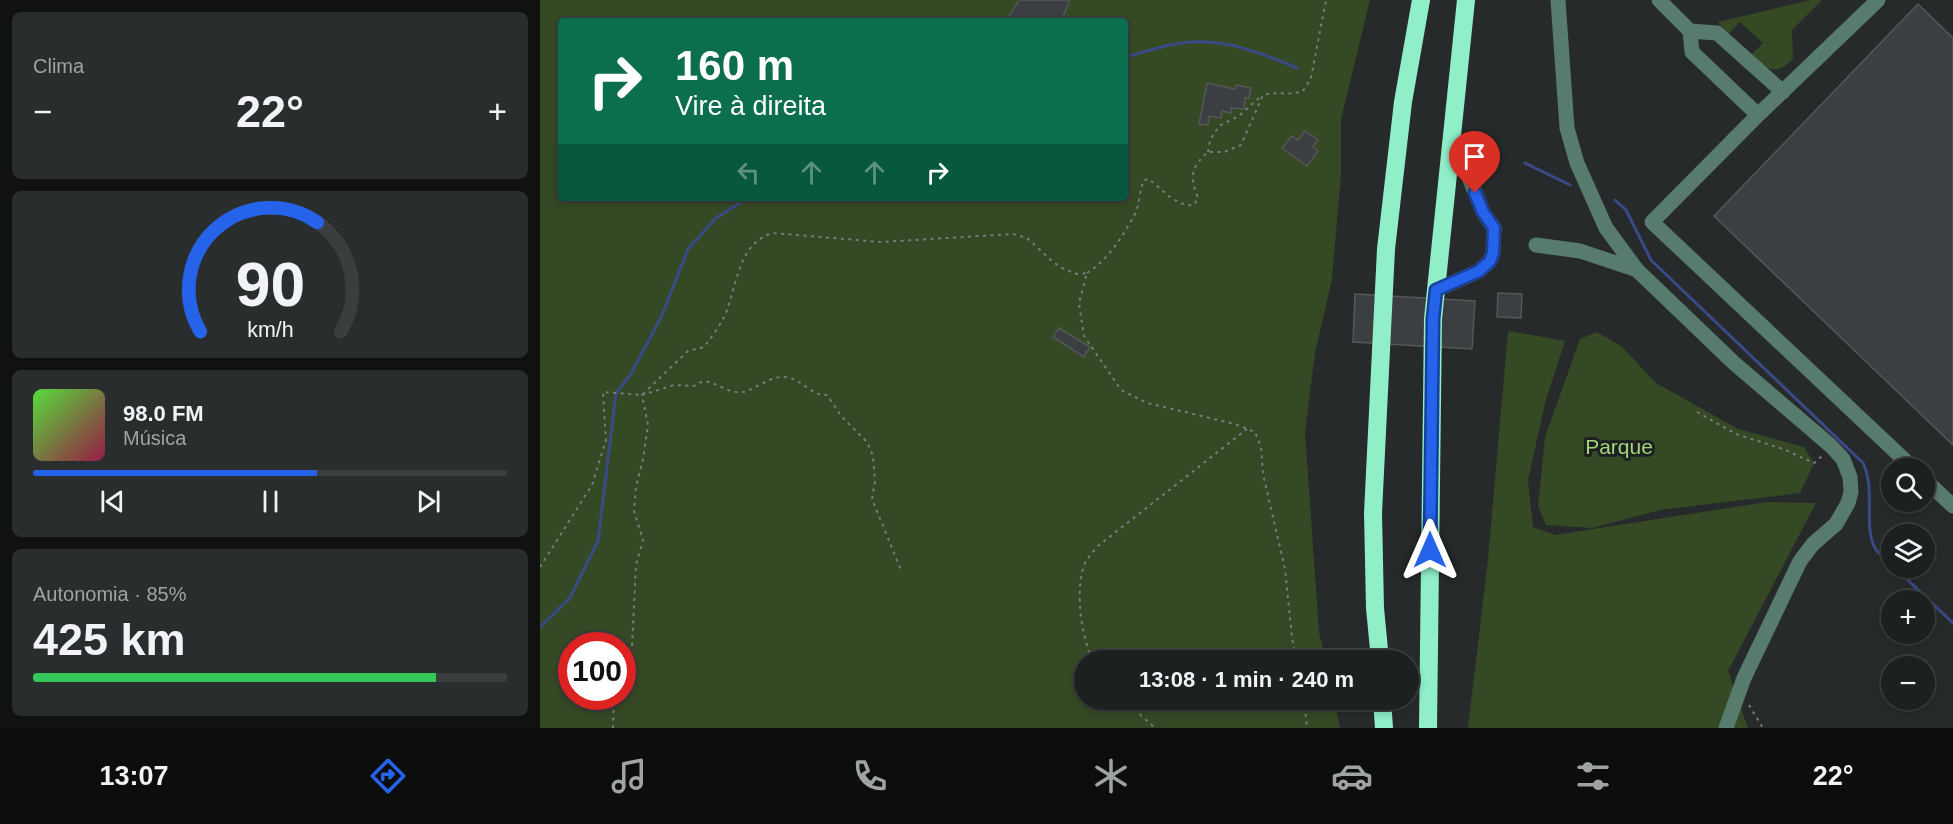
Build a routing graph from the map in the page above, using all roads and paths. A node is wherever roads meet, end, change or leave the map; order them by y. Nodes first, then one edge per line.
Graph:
1 (1326, 0) edge
2 (1421, 0) edge
3 (1466, 0) edge
4 (1558, 0) edge
5 (1659, 0) edge
6 (1878, 0) edge
7 (1690, 31) junction
8 (1783, 92) junction
9 (1263, 95) junction
10 (1758, 115) junction
11 (1452, 136) junction
12 (1208, 152) junction
13 (1536, 245) dead end
14 (1636, 270) junction
15 (1087, 273) junction
16 (1436, 290) junction
17 (642, 395) junction
18 (1697, 412) dead end
19 (1247, 429) junction
20 (1831, 446) junction
21 (1902, 458) edge
22 (1935, 489) edge
23 (1953, 506) edge
24 (540, 567) edge
25 (901, 570) dead end
26 (633, 632) edge
27 (1088, 650) edge
28 (1294, 650) edge
29 (1379, 650) edge
30 (1740, 690) junction
31 (614, 710) edge
32 (1135, 710) edge
33 (1305, 710) edge
34 (1383, 710) edge
35 (613, 728) edge
36 (1155, 728) edge
37 (1307, 728) edge
38 (1384, 728) edge
39 (1428, 728) edge
40 (1726, 728) edge
41 (1763, 728) edge

1 - 9 path
2 - 29 highway
3 - 11 highway
4 - 14 street
5 - 7 street
6 - 8 street
7 - 8 street
7 - 10 street
8 - 10 street
9 - 12 path
9 - 12 path
10 - 21 street
11 - 16 highway
11 - 16 street
12 - 15 path
13 - 14 street
14 - 20 street
15 - 17 path
15 - 19 path
16 - 39 highway
17 - 24 path
17 - 25 path
17 - 26 path
18 - 20 path
19 - 27 path
19 - 28 path
20 - 30 street
22 - 23 street
30 - 40 street
30 - 41 path
31 - 35 path
32 - 36 path
33 - 37 path
34 - 38 highway

